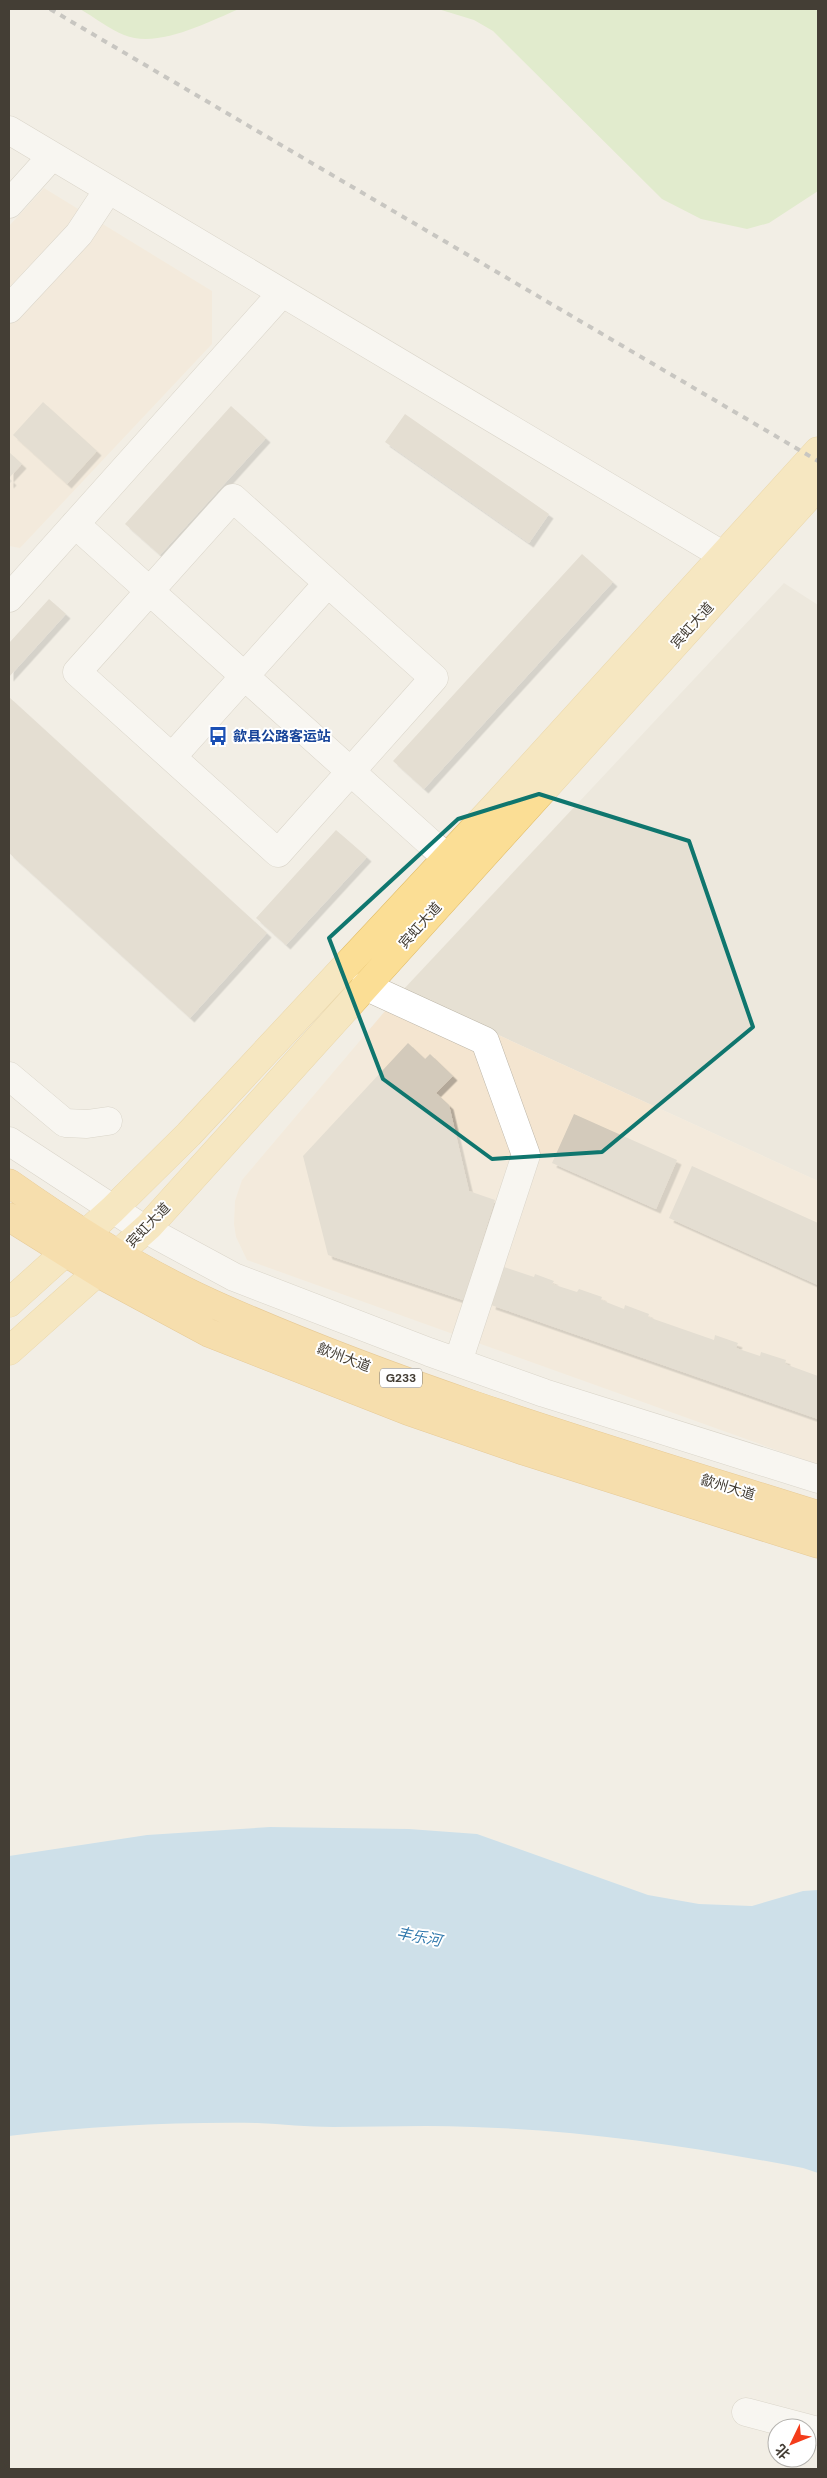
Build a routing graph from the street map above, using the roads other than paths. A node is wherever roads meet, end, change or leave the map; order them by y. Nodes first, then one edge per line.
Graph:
1 (9, 130) edge
2 (52, 156) junction
3 (108, 190) junction
4 (9, 204) edge
5 (282, 293) junction
6 (9, 309) edge
7 (818, 451) edge
8 (818, 486) edge
9 (75, 524) junction
10 (733, 563) junction
11 (328, 583) junction
12 (150, 591) junction
13 (10, 595) edge
14 (244, 676) junction
15 (172, 757) junction
16 (351, 771) junction
17 (447, 858) junction
18 (365, 986) junction
19 (9, 1076) edge
20 (108, 1121) dead end
21 (9, 1141) edge
22 (9, 1183) edge
23 (112, 1210) junction
24 (9, 1217) edge
25 (146, 1229) junction
26 (86, 1233) junction
27 (65, 1253) junction
28 (119, 1253) junction
29 (98, 1273) junction
30 (9, 1303) edge
31 (9, 1351) edge
32 (458, 1362) junction
33 (818, 1479) edge
34 (818, 1515) edge
35 (818, 1544) edge
36 (746, 2412) dead end
37 (818, 2431) edge

1 - 2 street
2 - 3 street
2 - 4 street
3 - 5 street
3 - 6 street
5 - 9 street
5 - 10 street
7 - 10 main road, 宾虹大道
8 - 10 main road, 宾虹大道
9 - 12 street
9 - 13 street
10 - 17 main road, 宾虹大道
10 - 18 main road, 宾虹大道
11 - 12 street
11 - 14 street
11 - 16 street
12 - 14 street
12 - 15 street
14 - 15 street
14 - 16 street
15 - 16 street
16 - 17 street
17 - 23 main road, 宾虹大道
18 - 25 main road, 宾虹大道
18 - 32 street
19 - 20 street
21 - 23 street
22 - 26 highway, 歙州大道 / G233
23 - 25 street
23 - 26 main road, 宾虹大道
24 - 27 highway, 歙州大道 / G233
25 - 28 main road, 宾虹大道
25 - 32 street
26 - 27 main road, 宾虹大道
26 - 28 highway, 歙州大道 / G233
27 - 29 highway, 歙州大道 / G233
27 - 30 main road, 宾虹大道
28 - 29 main road, 宾虹大道
28 - 34 highway, 歙州大道 / G233
29 - 31 main road, 宾虹大道
29 - 35 highway, 歙州大道 / G233
32 - 33 street
36 - 37 street

